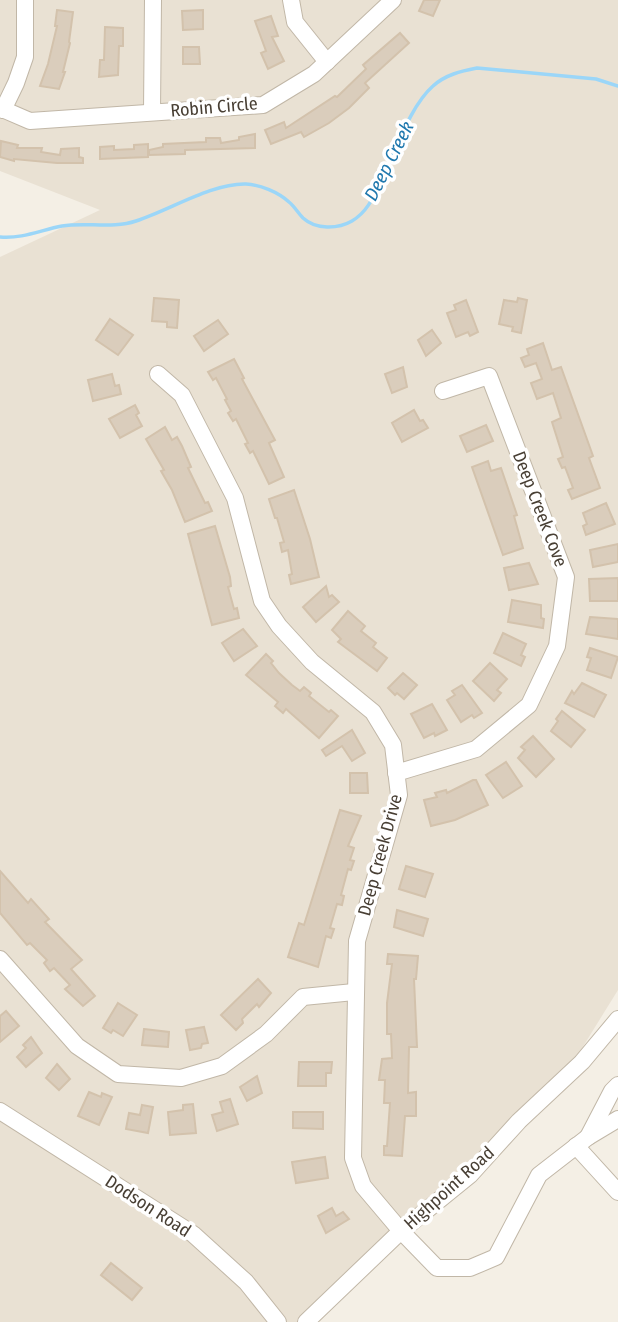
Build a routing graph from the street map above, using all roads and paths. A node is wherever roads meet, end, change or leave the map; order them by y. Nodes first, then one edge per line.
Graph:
1 (25, 0) edge
2 (153, 0) edge
3 (291, 0) edge
4 (393, 0) edge
5 (327, 62) junction
6 (2, 109) edge
7 (152, 112) junction
8 (158, 374) dead end
9 (443, 391) dead end
10 (396, 773) junction
11 (0, 958) edge
12 (354, 992) junction
13 (618, 1019) edge
14 (618, 1085) edge
15 (0, 1111) edge
16 (618, 1119) edge
17 (582, 1142) junction
18 (618, 1192) edge
19 (401, 1231) junction
20 (278, 1322) edge
21 (306, 1322) edge

1 - 6 street
2 - 7 street
3 - 5 street
4 - 5 street, Robin Circle
5 - 7 street, Robin Circle
6 - 7 street, Robin Circle
8 - 10 street, Deep Creek Drive
9 - 10 street, Deep Creek Cove
10 - 12 street, Deep Creek Drive
11 - 12 street
12 - 19 street, Deep Creek Drive
13 - 19 street, Highpoint Road
14 - 17 street
15 - 20 street, Dodson Road
16 - 17 street, Deep Creek Drive
17 - 18 street
17 - 19 street, Deep Creek Drive
19 - 21 street, Highpoint Road

